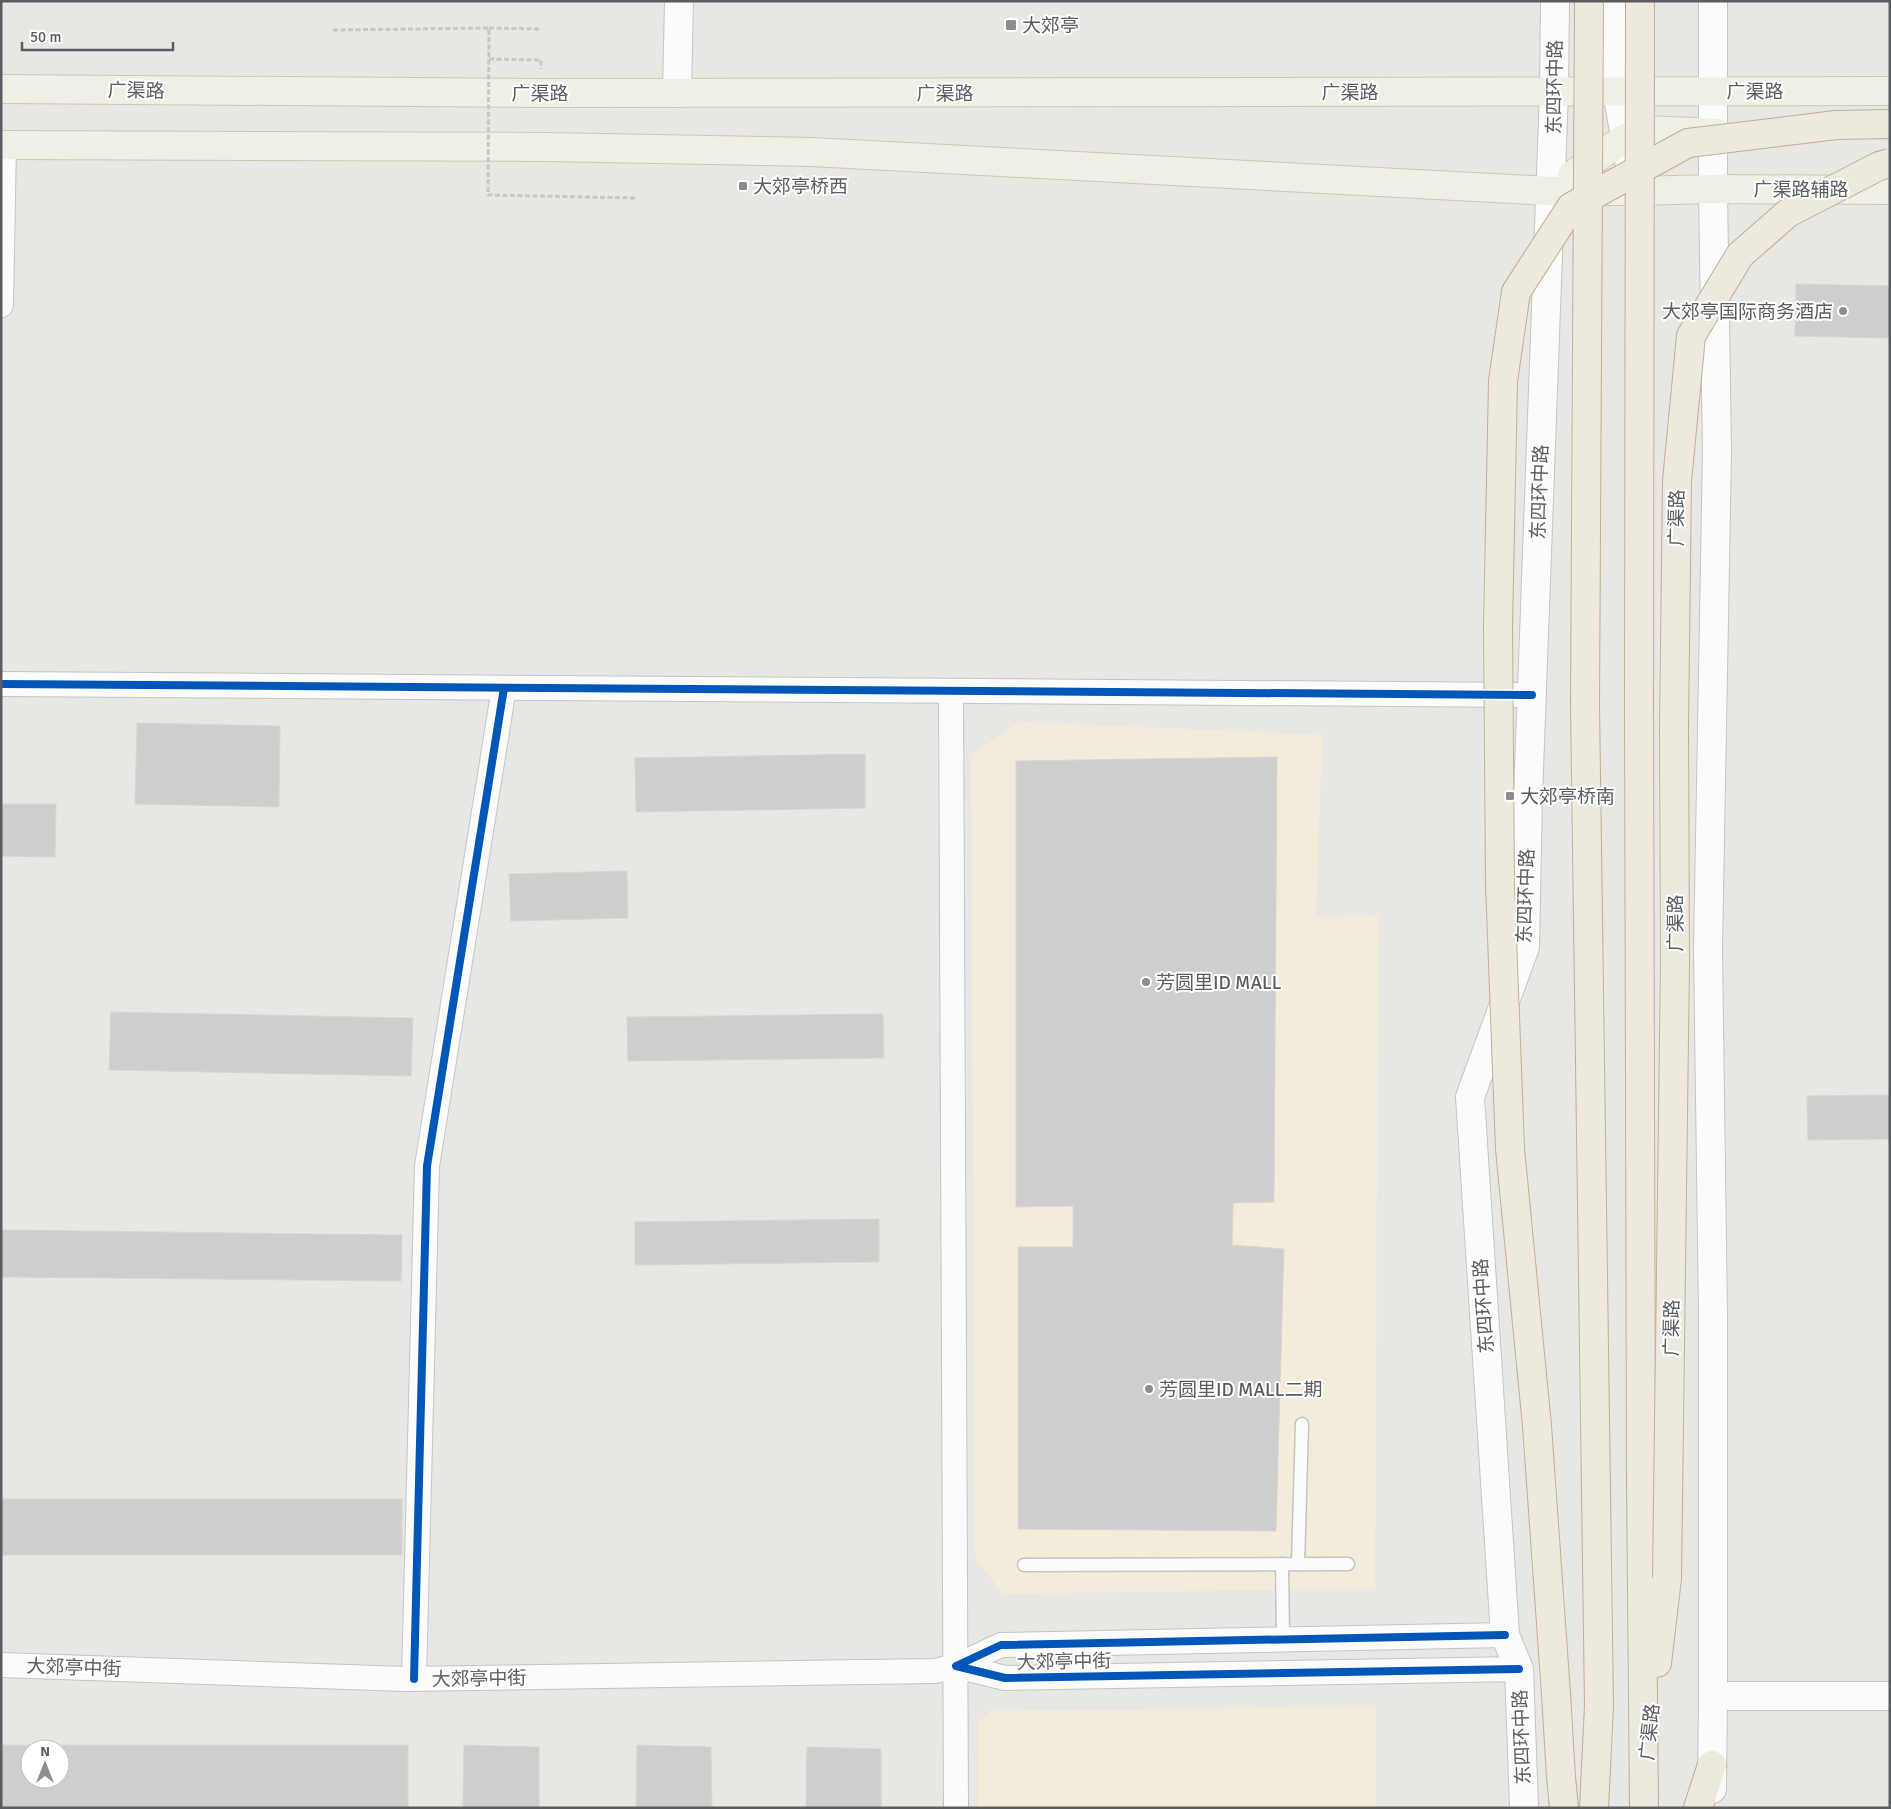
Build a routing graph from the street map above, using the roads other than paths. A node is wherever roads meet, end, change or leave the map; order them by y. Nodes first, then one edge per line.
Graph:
1 (679, 1) edge
2 (1555, 1) edge
3 (1589, 1) edge
4 (1617, 1) edge
5 (1640, 1) edge
6 (1654, 1) edge
7 (1713, 1) edge
8 (1, 89) edge
9 (1617, 91) junction
10 (1653, 91) junction
11 (1714, 91) junction
12 (1890, 91) edge
13 (1554, 92) junction
14 (676, 93) junction
15 (1890, 125) edge
16 (1862, 131) junction
17 (1890, 131) edge
18 (1713, 133) junction
19 (1635, 134) junction
20 (2, 145) edge
21 (1890, 163) edge
22 (1713, 189) junction
23 (1890, 190) edge
24 (1550, 191) junction
25 (1634, 191) junction
26 (1, 305) edge
27 (1, 684) edge
28 (504, 688) junction
29 (951, 691) junction
30 (1532, 695) junction
31 (1302, 1424) dead end
32 (1282, 1564) junction
33 (1298, 1564) junction
34 (1348, 1564) dead end
35 (1024, 1565) dead end
36 (1505, 1635) junction
37 (1283, 1639) junction
38 (1, 1665) edge
39 (956, 1666) junction
40 (1519, 1669) junction
41 (414, 1679) junction
42 (1714, 1696) junction
43 (1890, 1696) edge
44 (1712, 1765) junction
45 (1644, 1781) junction
46 (956, 1808) edge
47 (1524, 1808) edge
48 (1564, 1808) edge
49 (1594, 1808) edge
50 (1644, 1808) edge
51 (1698, 1808) edge
52 (1712, 1808) edge

1 - 14 main road
2 - 13 main road, 东四环中路
3 - 49 highway, 东四环中路, bridge
4 - 9 main road
5 - 45 highway, bridge
6 - 10 main road
7 - 11 main road
8 - 14 main road, 广渠路
9 - 10 main road, 广渠路
9 - 13 main road, 广渠路
9 - 19 main road
10 - 11 main road, 广渠路
10 - 19 main road
11 - 12 main road, 广渠路
11 - 18 main road
13 - 14 main road, 广渠路
13 - 24 main road, 东四环中路
15 - 16 main road
15 - 48 highway, bridge
16 - 17 main road
16 - 18 main road
18 - 19 main road
18 - 22 main road
19 - 24 main road
19 - 25 main road
20 - 24 main road
20 - 26 street
21 - 45 highway, 广渠路, bridge
22 - 23 main road, 广渠路辅路
22 - 25 main road
22 - 42 main road
24 - 25 main road
24 - 30 main road, 东四环中路
27 - 28 street
28 - 29 street
28 - 41 street
29 - 30 street
29 - 39 street
30 - 36 main road, 东四环中路
31 - 33 lane
32 - 33 lane
32 - 35 lane
32 - 37 lane
33 - 34 lane
36 - 37 street, 大郊亭中街
36 - 40 main road, 东四环中路
37 - 39 street, 大郊亭中街
38 - 41 street, 大郊亭中街
39 - 40 street, 大郊亭中街
39 - 41 street, 大郊亭中街
39 - 46 street
40 - 47 main road, 东四环中路
42 - 43 main road
42 - 44 main road
44 - 51 highway
44 - 52 main road
45 - 50 highway

